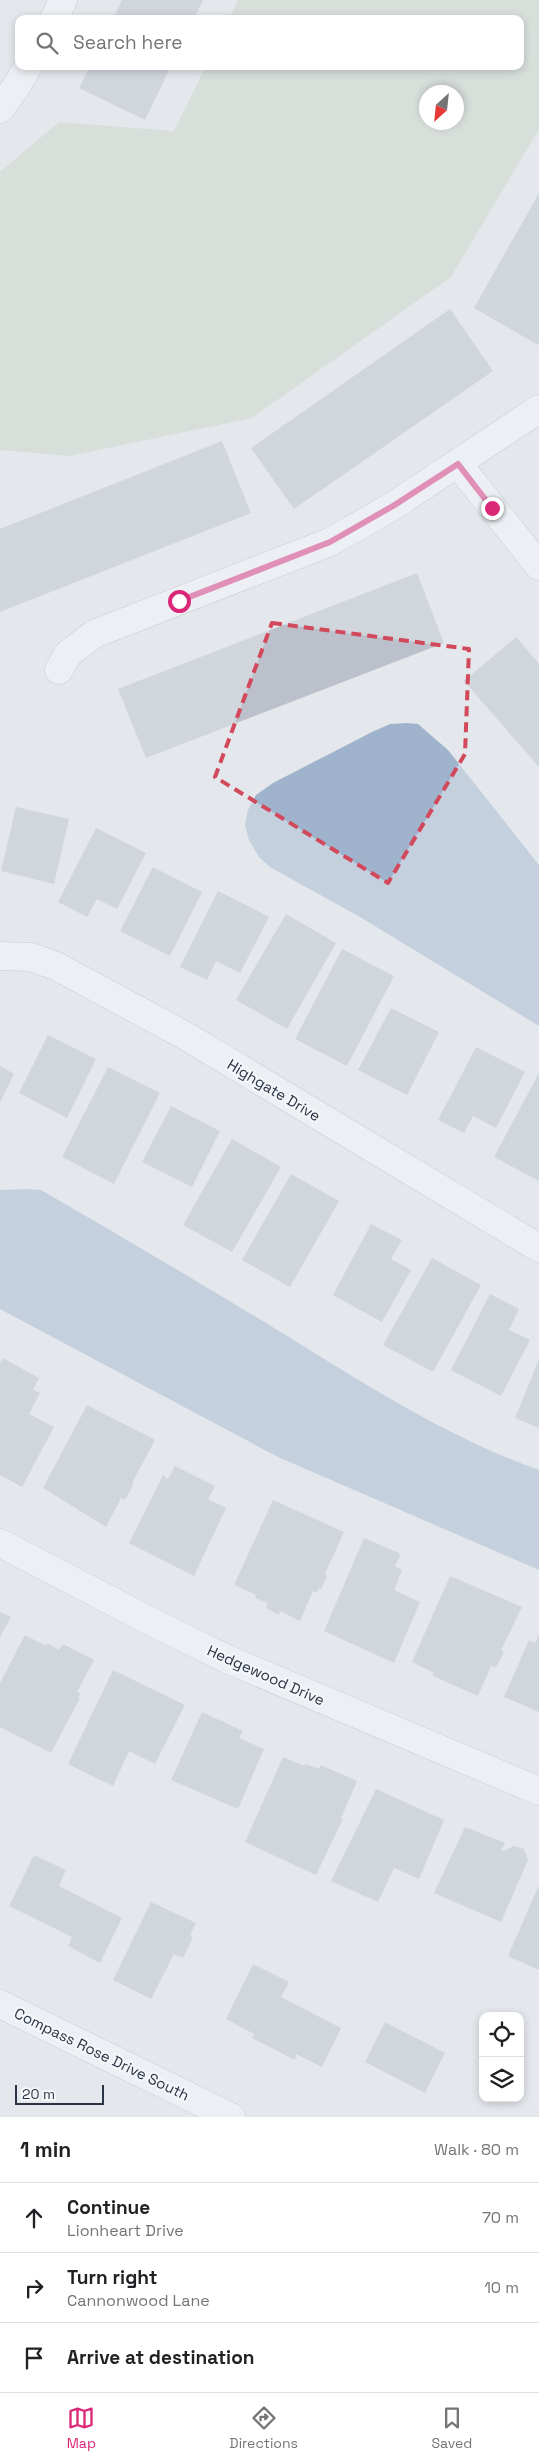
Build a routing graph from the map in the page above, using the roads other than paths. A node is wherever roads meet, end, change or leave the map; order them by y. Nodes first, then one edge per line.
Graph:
1 (63, 0) edge
2 (56, 15) edge
3 (26, 70) edge
4 (0, 109) edge
5 (539, 409) edge
6 (458, 464) junction
7 (539, 566) edge
8 (58, 670) dead end
9 (0, 956) edge
10 (539, 1248) edge
11 (0, 1543) edge
12 (539, 1791) edge
13 (0, 2004) edge
14 (231, 2117) edge

1 - 2 street
3 - 4 street
5 - 6 street
6 - 7 street
6 - 8 street
9 - 10 street, Highgate Drive
11 - 12 street, Hedgewood Drive
13 - 14 street, Compass Rose Drive South

